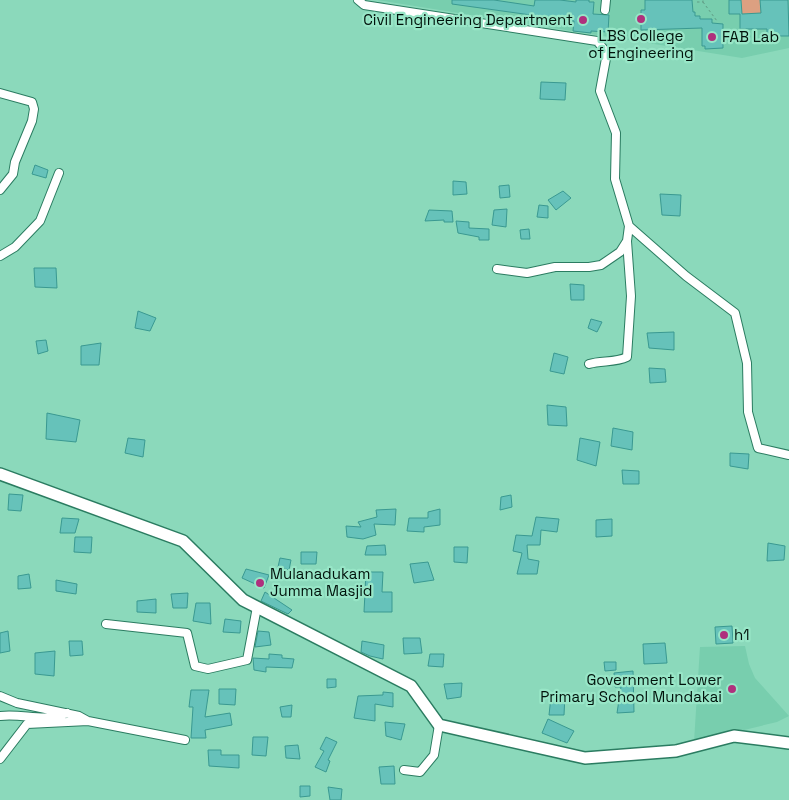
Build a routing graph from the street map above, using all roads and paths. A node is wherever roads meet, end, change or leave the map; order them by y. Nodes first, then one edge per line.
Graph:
1 (358, 0) edge
2 (606, 0) edge
3 (703, 1) edge
4 (697, 2) dead end
5 (605, 10) dead end
6 (717, 21) dead end
7 (0, 94) edge
8 (59, 173) dead end
9 (0, 190) edge
10 (628, 226) junction
11 (627, 241) junction
12 (0, 256) edge
13 (497, 270) dead end
14 (588, 364) dead end
15 (789, 455) edge
16 (0, 474) edge
17 (257, 607) junction
18 (106, 624) dead end
19 (0, 696) edge
20 (68, 713) junction
21 (0, 716) edge
22 (88, 721) junction
23 (439, 725) junction
24 (185, 740) dead end
25 (789, 743) edge
26 (0, 759) edge
27 (404, 770) dead end

1 - 10 street
2 - 5 street
3 - 4 path
3 - 6 path
7 - 9 street
8 - 12 street
10 - 11 street
10 - 15 street
11 - 13 street
11 - 14 street
16 - 17 main road
17 - 18 street
17 - 23 main road
19 - 20 street
20 - 21 street
20 - 22 street
22 - 24 street
22 - 26 street
23 - 25 main road
23 - 27 street

